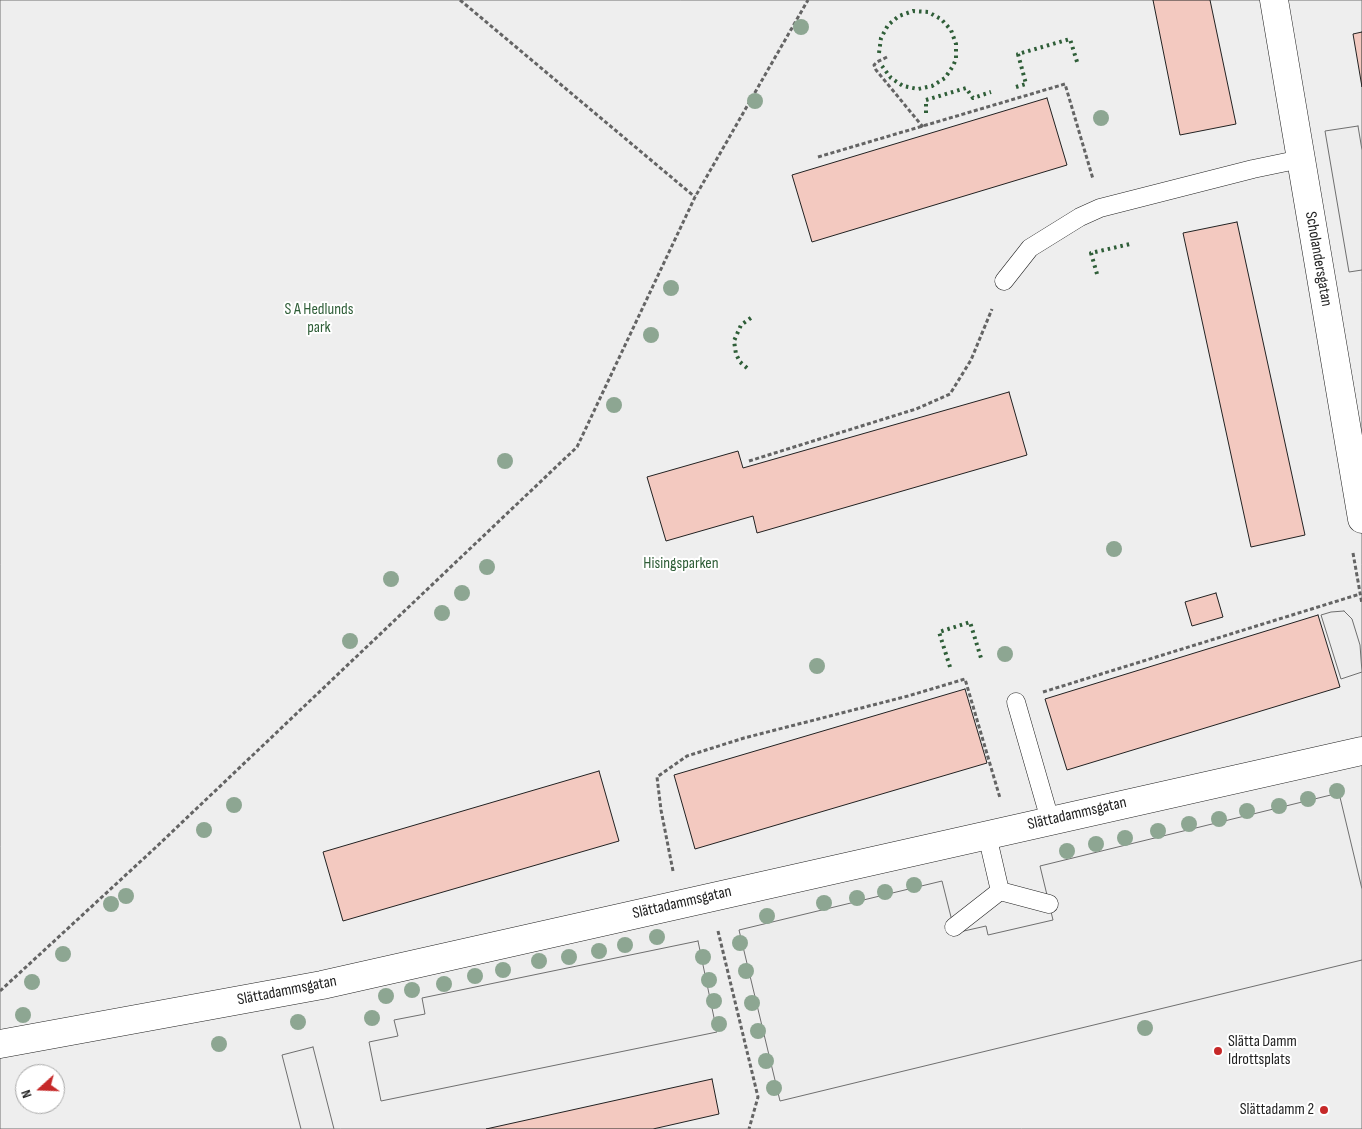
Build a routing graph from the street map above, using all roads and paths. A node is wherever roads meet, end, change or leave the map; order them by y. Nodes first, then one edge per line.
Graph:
1 (460, 0) edge
2 (808, 0) edge
3 (1274, 0) edge
4 (887, 57) dead end
5 (923, 126) junction
6 (818, 157) dead end
7 (1301, 159) junction
8 (695, 198) junction
9 (1100, 208) junction
10 (1004, 281) joint
11 (749, 461) dead end
12 (1362, 518) edge
13 (1360, 594) dead end
14 (1016, 702) joint
15 (1362, 751) edge
16 (1001, 801) dead end
17 (1050, 820) junction
18 (987, 835) junction
19 (675, 880) dead end
20 (1000, 891) junction
21 (710, 897) junction
22 (1049, 904) dead end
23 (954, 927) dead end
24 (0, 991) edge
25 (0, 1044) edge
26 (749, 1129) edge

1 - 8 path
2 - 8 path
3 - 7 street, Scholandersgatan
4 - 5 path
5 - 6 path
5 - 9 path
7 - 9 lane
7 - 12 street, Scholandersgatan
8 - 24 path
9 - 10 lane
10 - 11 path
13 - 14 path
14 - 17 lane
15 - 17 street, Slättadammsgatan
16 - 19 path
17 - 18 street, Slättadammsgatan
18 - 20 lane
18 - 21 street, Slättadammsgatan
20 - 22 lane
20 - 23 lane
21 - 25 street, Slättadammsgatan
21 - 26 path

